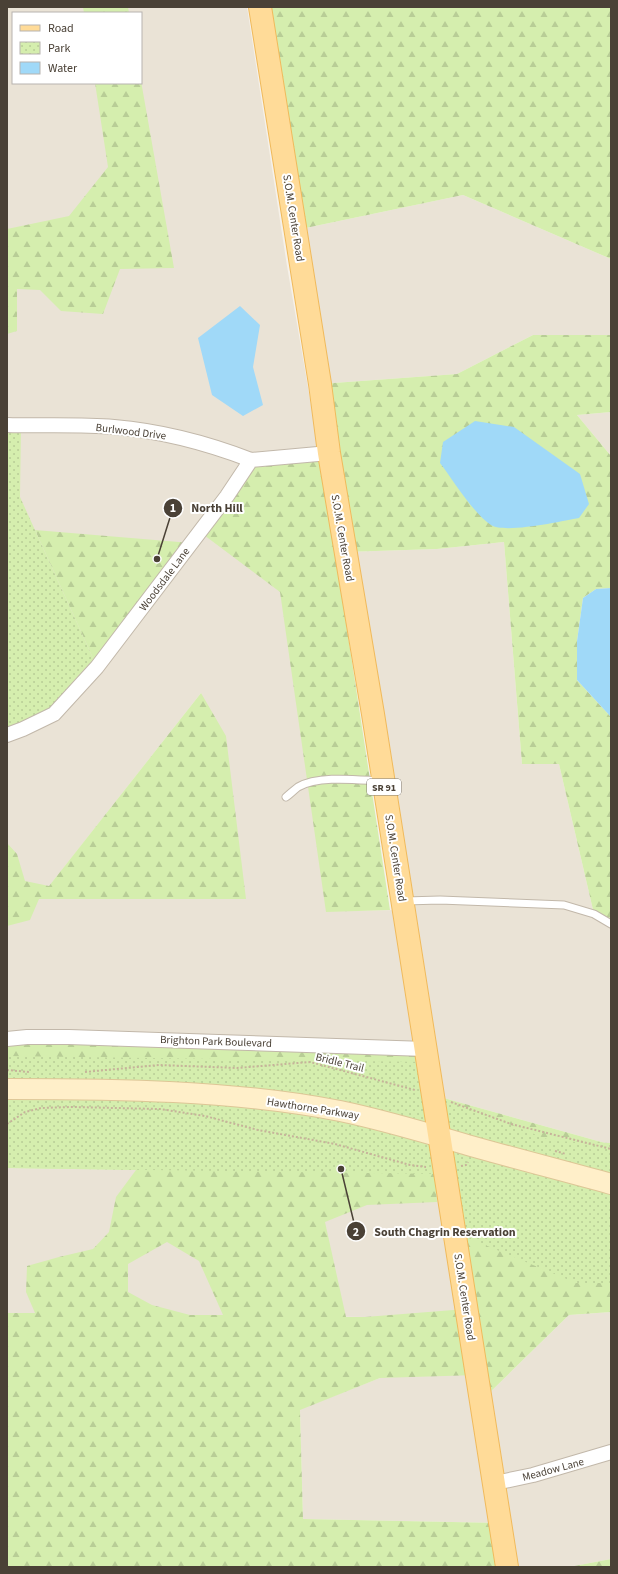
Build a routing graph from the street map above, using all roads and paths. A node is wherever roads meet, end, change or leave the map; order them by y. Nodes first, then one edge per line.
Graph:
1 (260, 7) edge
2 (7, 425) edge
3 (329, 453) junction
4 (251, 460) junction
5 (7, 735) edge
6 (383, 781) junction
7 (286, 797) dead end
8 (402, 901) junction
9 (611, 924) edge
10 (7, 1039) edge
11 (426, 1049) junction
12 (7, 1070) edge
13 (29, 1072) dead end
14 (82, 1073) dead end
15 (7, 1089) edge
16 (433, 1095) junction
17 (7, 1124) edge
18 (440, 1136) junction
19 (611, 1149) edge
20 (469, 1158) dead end
21 (432, 1166) dead end
22 (457, 1166) dead end
23 (611, 1184) edge
24 (611, 1452) edge
25 (495, 1483) junction
26 (507, 1567) edge

1 - 3 main road, S.O.M. Center Road / SR 91
2 - 4 street, Burlwood Drive
3 - 4 street
3 - 6 main road, S.O.M. Center Road / SR 91
4 - 5 street, Woodsdale Lane
6 - 7 lane
6 - 8 main road, S.O.M. Center Road / SR 91
8 - 9 lane
8 - 11 main road, S.O.M. Center Road / SR 91
10 - 11 street, Brighton Park Boulevard
11 - 16 main road, S.O.M. Center Road / SR 91
12 - 13 path
14 - 16 path, Bridle Trail
15 - 18 street, Hawthorne Parkway
16 - 18 main road, S.O.M. Center Road / SR 91
16 - 19 path, Bridle Trail
17 - 21 path
18 - 23 street, Hawthorne Parkway
18 - 25 main road, S.O.M. Center Road / SR 91
20 - 22 path
24 - 25 street, Meadow Lane
25 - 26 main road, S.O.M. Center Road / SR 91

